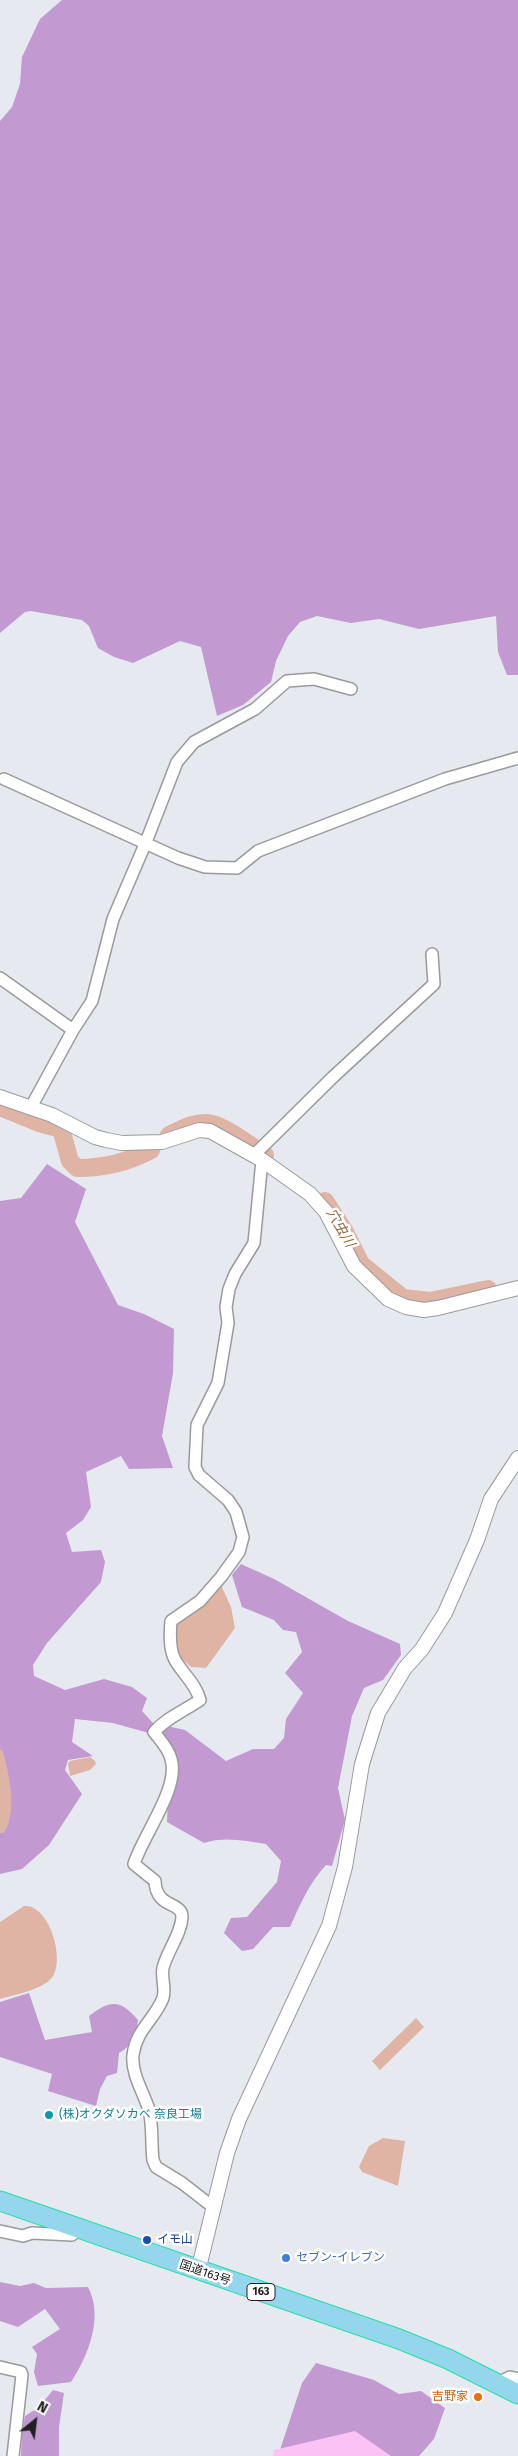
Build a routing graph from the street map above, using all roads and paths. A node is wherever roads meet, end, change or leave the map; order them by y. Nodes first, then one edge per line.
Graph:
1 (351, 689) dead end
2 (518, 758) edge
3 (4, 779) dead end
4 (146, 842) junction
5 (432, 954) dead end
6 (0, 978) edge
7 (73, 1030) junction
8 (0, 1097) edge
9 (31, 1107) junction
10 (257, 1158) junction
11 (518, 1288) edge
12 (518, 1458) edge
13 (0, 2201) edge
14 (213, 2207) junction
15 (78, 2228) junction
16 (0, 2231) edge
17 (198, 2271) junction
18 (0, 2367) edge
19 (518, 2379) edge
20 (498, 2383) junction
21 (518, 2394) edge
22 (13, 2456) edge

1 - 4 street
2 - 4 street
3 - 4 street
4 - 7 street
5 - 10 street
6 - 7 street
7 - 9 street
8 - 9 street
9 - 10 street
10 - 11 street
10 - 14 street
12 - 14 street
13 - 15 highway, 国道163号 / 163
14 - 17 street
15 - 16 street
15 - 17 highway, 国道163号 / 163
17 - 20 highway, 国道163号 / 163
18 - 22 street
19 - 20 street
20 - 21 highway, 国道163号 / 163

